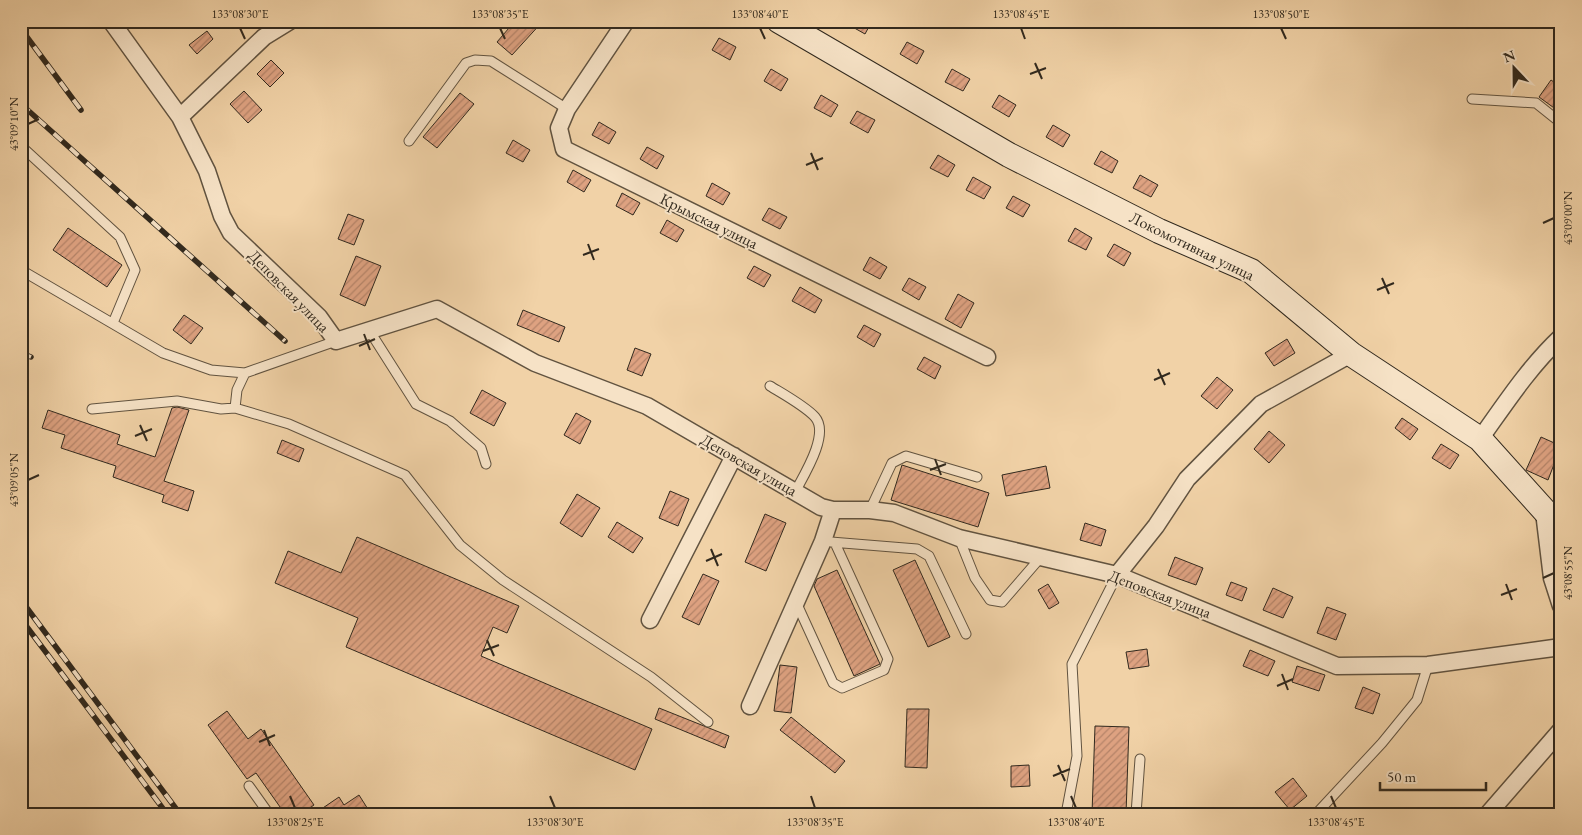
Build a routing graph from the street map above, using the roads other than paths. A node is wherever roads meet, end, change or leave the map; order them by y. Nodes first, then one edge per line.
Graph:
1 (111, 21) edge
2 (290, 21) edge
3 (626, 21) edge
4 (779, 21) edge
5 (1472, 99) dead end
6 (567, 109) junction
7 (180, 117) junction
8 (1561, 123) edge
9 (409, 141) dead end
10 (21, 146) edge
11 (21, 270) edge
12 (113, 323) junction
13 (369, 330) junction
14 (1561, 337) edge
15 (336, 340) junction
16 (1350, 354) junction
17 (986, 357) dead end
18 (245, 373) junction
19 (770, 386) dead end
20 (235, 408) junction
21 (92, 409) dead end
22 (1480, 439) junction
23 (734, 456) junction
24 (486, 464) dead end
25 (977, 477) dead end
26 (795, 492) junction
27 (833, 510) junction
28 (870, 510) junction
29 (1544, 512) junction
30 (1561, 529) edge
31 (959, 538) junction
32 (829, 542) junction
33 (1042, 557) junction
34 (1117, 575) junction
35 (796, 602) junction
36 (1561, 606) edge
37 (650, 620) dead end
38 (966, 634) dead end
39 (1561, 647) edge
40 (1428, 665) junction
41 (750, 706) dead end
42 (708, 722) dead end
43 (1561, 730) edge
44 (1140, 759) dead end
45 (248, 786) dead end
46 (1487, 813) edge
47 (269, 814) edge
48 (1066, 814) edge
49 (1136, 814) edge
50 (1316, 814) edge

1 - 7 street, Деповская улица
2 - 7 street
3 - 6 street, Крымская улица
4 - 16 street, Локомотивная улица
5 - 8 lane
6 - 9 lane
6 - 17 street, Крымская улица
7 - 15 street, Деповская улица
10 - 12 lane
11 - 12 lane
12 - 18 lane
13 - 15 street, Деповская улица
13 - 23 street, Деповская улица
13 - 24 lane
14 - 22 street
15 - 18 lane
16 - 22 street, Локомотивная улица
16 - 34 street
18 - 20 lane
19 - 26 lane
20 - 21 lane
20 - 42 lane
22 - 29 street, Локомотивная улица
23 - 26 street, Деповская улица
23 - 37 street
25 - 28 lane
26 - 27 street, Деповская улица
27 - 28 street, Деповская улица
27 - 32 street
28 - 31 street, Деповская улица
29 - 30 street, Локомотивная улица
29 - 36 street
31 - 33 street, Деповская улица
31 - 33 lane
32 - 35 street
32 - 35 lane
32 - 38 lane
33 - 34 street, Деповская улица
34 - 40 street, Деповская улица
34 - 48 lane
35 - 41 street
39 - 40 street, Деповская улица
40 - 50 lane
43 - 46 street
44 - 49 lane
45 - 47 lane

